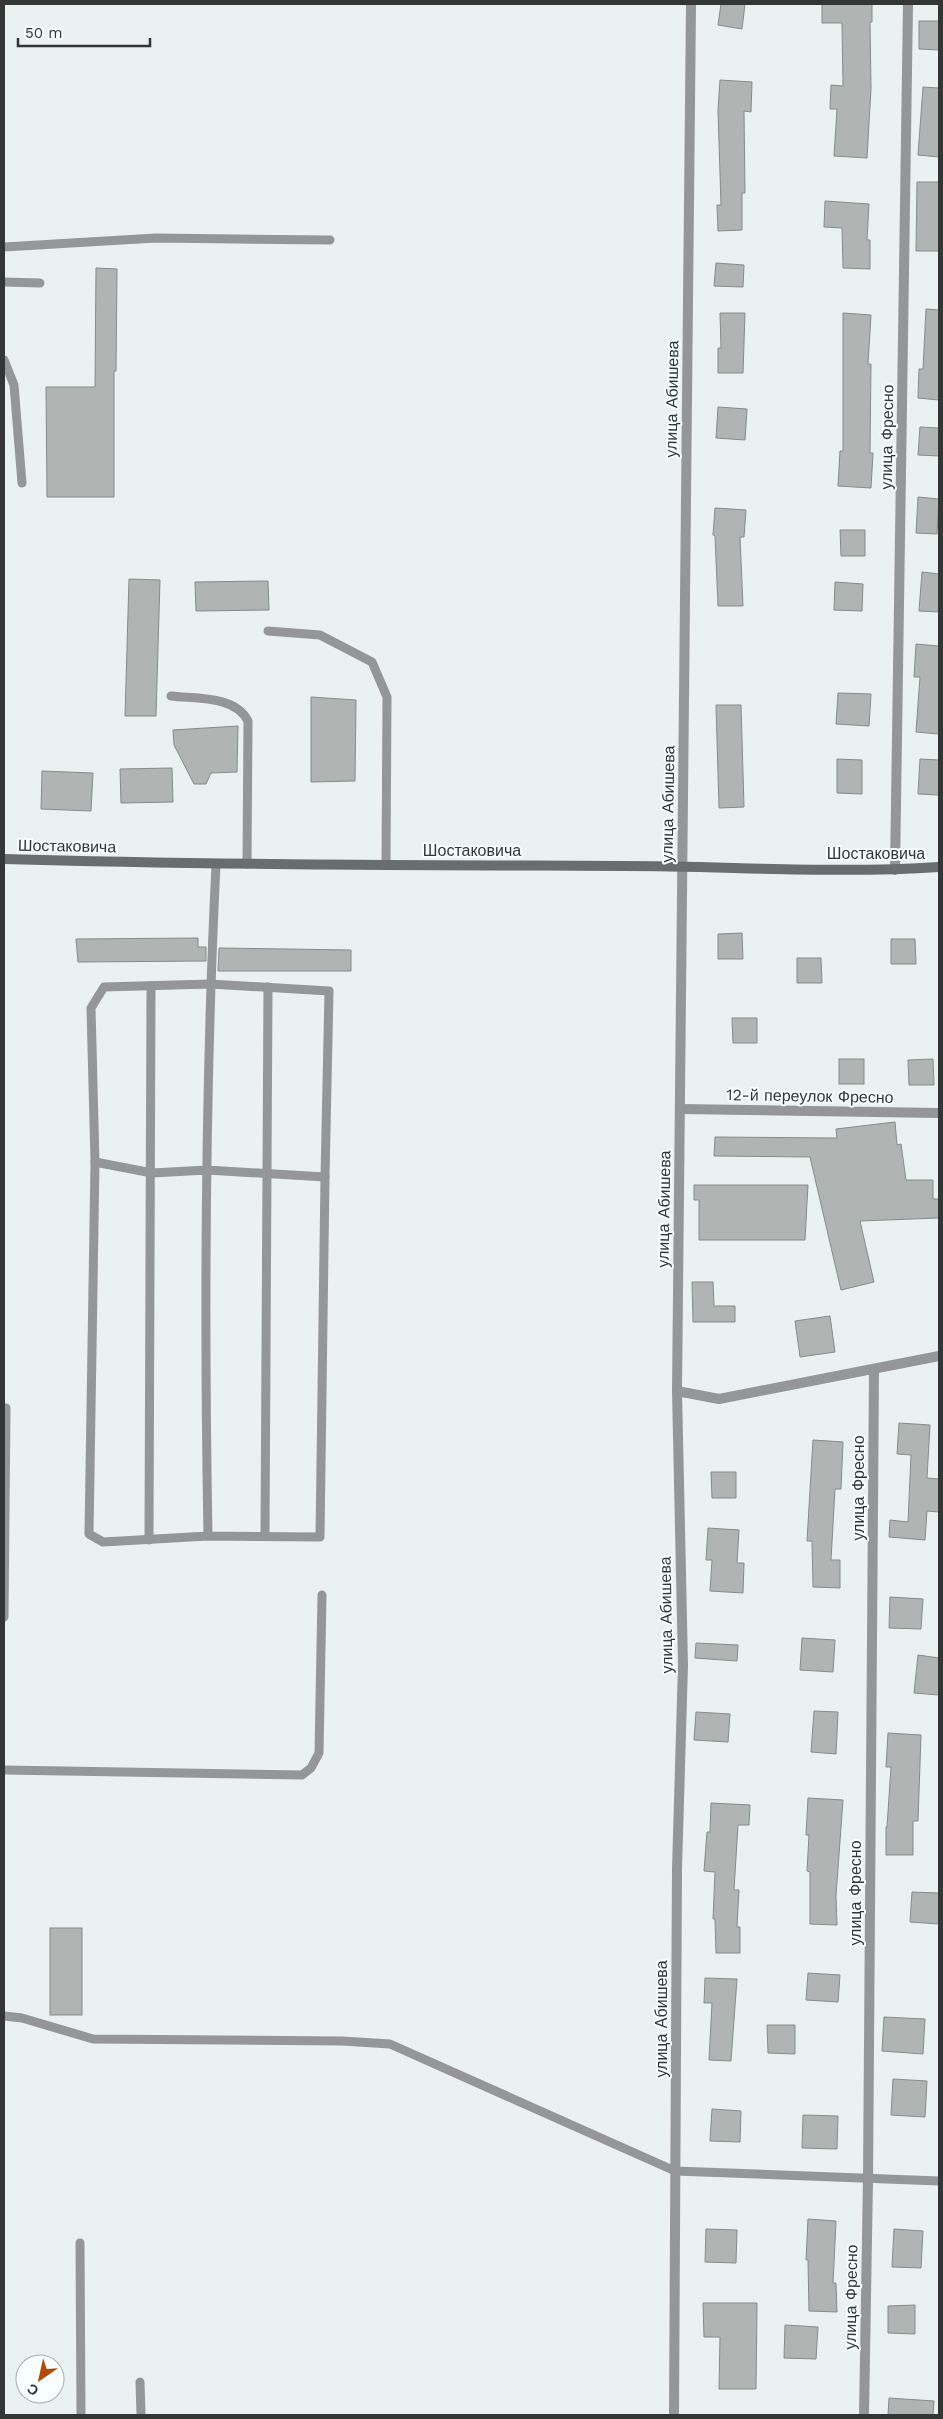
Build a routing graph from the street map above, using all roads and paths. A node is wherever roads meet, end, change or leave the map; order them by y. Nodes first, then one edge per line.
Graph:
1 (691, 4) edge
2 (908, 4) edge
3 (330, 240) dead end
4 (4, 247) edge
5 (4, 282) edge
6 (40, 283) dead end
7 (4, 360) edge
8 (22, 483) dead end
9 (268, 631) dead end
10 (171, 696) dead end
11 (4, 859) edge
12 (247, 864) junction
13 (386, 864) junction
14 (216, 865) junction
15 (683, 866) junction
16 (939, 868) edge
17 (895, 870) junction
18 (210, 984) junction
19 (151, 986) junction
20 (268, 987) junction
21 (680, 1109) junction
22 (939, 1113) edge
23 (95, 1162) junction
24 (207, 1170) junction
25 (152, 1173) junction
26 (266, 1173) junction
27 (325, 1176) junction
28 (939, 1356) edge
29 (874, 1370) junction
30 (677, 1391) junction
31 (6, 1408) dead end
32 (208, 1536) junction
33 (265, 1536) junction
34 (149, 1540) junction
35 (322, 1595) dead end
36 (4, 1617) edge
37 (4, 1770) edge
38 (4, 2016) edge
39 (675, 2171) junction
40 (868, 2180) junction
41 (939, 2182) edge
42 (80, 2243) dead end
43 (140, 2382) dead end
44 (82, 2415) edge
45 (141, 2415) edge
46 (674, 2415) edge
47 (864, 2415) edge

1 - 15 street, улица Абишева
2 - 17 street, улица Фресно
3 - 4 lane
5 - 6 lane
7 - 8 lane
9 - 13 lane
10 - 12 lane
11 - 14 street, Шостаковича
12 - 13 street, Шостаковича
12 - 14 street, Шостаковича
13 - 15 street, Шостаковича
14 - 18 lane
15 - 17 street, Шостаковича
15 - 21 street, улица Абишева
16 - 17 street, Шостаковича
18 - 19 lane
18 - 20 lane
18 - 24 lane
19 - 23 lane
19 - 25 lane
20 - 26 lane
20 - 27 lane
21 - 22 street, 12-й переулок Фресно
21 - 30 street, улица Абишева
23 - 25 lane
23 - 34 lane
24 - 25 lane
24 - 26 lane
24 - 32 lane
25 - 34 lane
26 - 27 lane
26 - 33 lane
27 - 33 lane
28 - 29 street
29 - 30 street
29 - 40 street, улица Фресно
30 - 39 street, улица Абишева
31 - 36 lane
32 - 33 lane
32 - 34 lane
35 - 37 lane
38 - 39 lane
39 - 40 lane
39 - 46 street, улица Абишева
40 - 41 lane
40 - 47 street, улица Фресно
42 - 44 lane
43 - 45 lane

